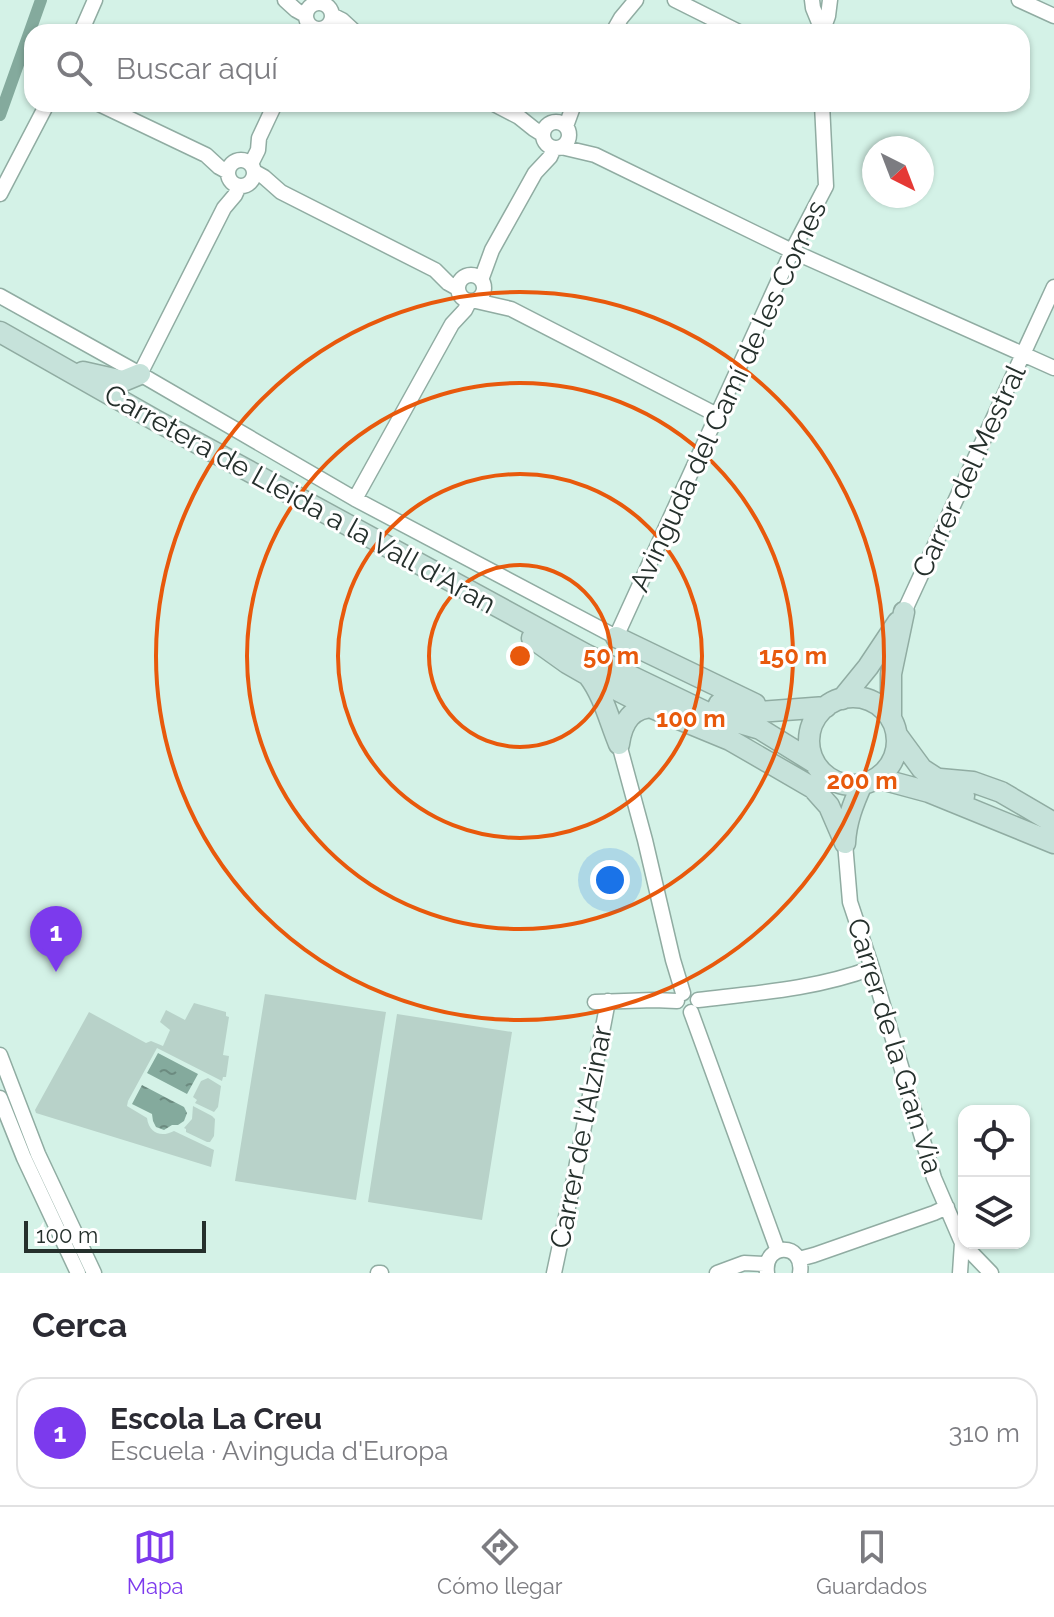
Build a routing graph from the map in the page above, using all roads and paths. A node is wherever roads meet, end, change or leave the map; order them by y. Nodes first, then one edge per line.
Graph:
1 (95, 0) edge
2 (285, 0) edge
3 (623, 0) edge
4 (636, 0) edge
5 (677, 0) edge
6 (812, 0) edge
7 (830, 0) edge
8 (1019, 0) edge
9 (317, 14) edge
10 (1054, 16) edge
11 (621, 18) junction
12 (84, 24) edge
13 (346, 24) edge
14 (618, 24) edge
15 (724, 24) edge
16 (819, 24) edge
17 (825, 24) edge
18 (43, 112) edge
19 (116, 112) edge
20 (271, 112) edge
21 (509, 112) edge
22 (567, 112) edge
23 (822, 112) edge
24 (556, 134) junction
25 (241, 172) junction
26 (0, 194) edge
27 (792, 251) junction
28 (1054, 287) edge
29 (470, 288) junction
30 (0, 296) edge
31 (0, 332) edge
32 (1023, 354) junction
33 (1054, 368) edge
34 (65, 370) junction
35 (140, 374) junction
36 (717, 415) junction
37 (355, 499) junction
38 (457, 585) junction
39 (904, 612) junction
40 (616, 637) junction
41 (588, 675) junction
42 (645, 684) junction
43 (834, 703) junction
44 (650, 707) junction
45 (769, 711) junction
46 (712, 715) junction
47 (894, 727) junction
48 (619, 744) junction
49 (815, 763) junction
50 (830, 779) junction
51 (939, 779) junction
52 (870, 781) junction
53 (996, 818) junction
54 (1054, 823) edge
55 (845, 836) junction
56 (1054, 843) edge
57 (872, 968) junction
58 (680, 997) junction
59 (695, 1006) junction
60 (0, 1055) edge
61 (0, 1098) edge
62 (8, 1113) edge
63 (947, 1207) junction
64 (958, 1233) edge
65 (962, 1249) edge
66 (968, 1249) edge
67 (778, 1251) junction
68 (800, 1266) edge
69 (767, 1268) edge
70 (78, 1273) edge
71 (94, 1273) edge
72 (554, 1273) edge
73 (717, 1273) edge
74 (960, 1273) edge
75 (991, 1273) edge

1 - 12 street
2 - 9 street
3 - 11 street
4 - 11 street
5 - 15 street
6 - 16 street
7 - 17 street
8 - 10 street
9 - 13 street
11 - 14 street
18 - 26 street
19 - 25 street
20 - 25 street
21 - 24 street
22 - 24 street
23 - 27 street, Avinguda del Camí de les Comes
24 - 27 street
24 - 29 street
25 - 29 street
25 - 35 street
27 - 32 street
27 - 36 street, Avinguda del Camí de les Comes
28 - 32 street, Carrer del Mestral
29 - 36 street
29 - 37 street
30 - 35 street
31 - 34 main road, Carretera de Lleida a la Vall d'Aran
32 - 33 street
32 - 39 street, Carrer del Mestral
34 - 35 main road
34 - 38 main road, Carretera de Lleida a la Vall d'Aran
35 - 37 street
36 - 40 street, Avinguda del Camí de les Comes
37 - 40 street
38 - 41 main road
38 - 42 main road, Carretera de Lleida a la Vall d'Aran
39 - 43 main road
39 - 47 main road
40 - 45 main road
41 - 44 main road
41 - 48 main road
42 - 45 main road
42 - 46 main road
43 - 45 main road
43 - 47 main road
43 - 49 main road
44 - 46 main road
44 - 48 main road
44 - 55 main road
46 - 49 main road
47 - 51 main road
47 - 52 main road
48 - 58 street
49 - 50 main road
50 - 52 main road
50 - 55 main road
51 - 53 main road
51 - 54 main road
52 - 53 main road
52 - 55 main road
53 - 56 main road
55 - 57 street, Carrer de la Gran Via
57 - 59 street
57 - 63 street, Carrer de la Gran Via
58 - 59 street
58 - 72 street, Carrer de l'Alzinar
59 - 67 street
60 - 62 street
61 - 62 street
62 - 70 street
62 - 71 street
63 - 64 street, Carrer de la Gran Via
63 - 68 street
65 - 74 street
66 - 75 street
67 - 68 street
67 - 69 street
69 - 73 street

